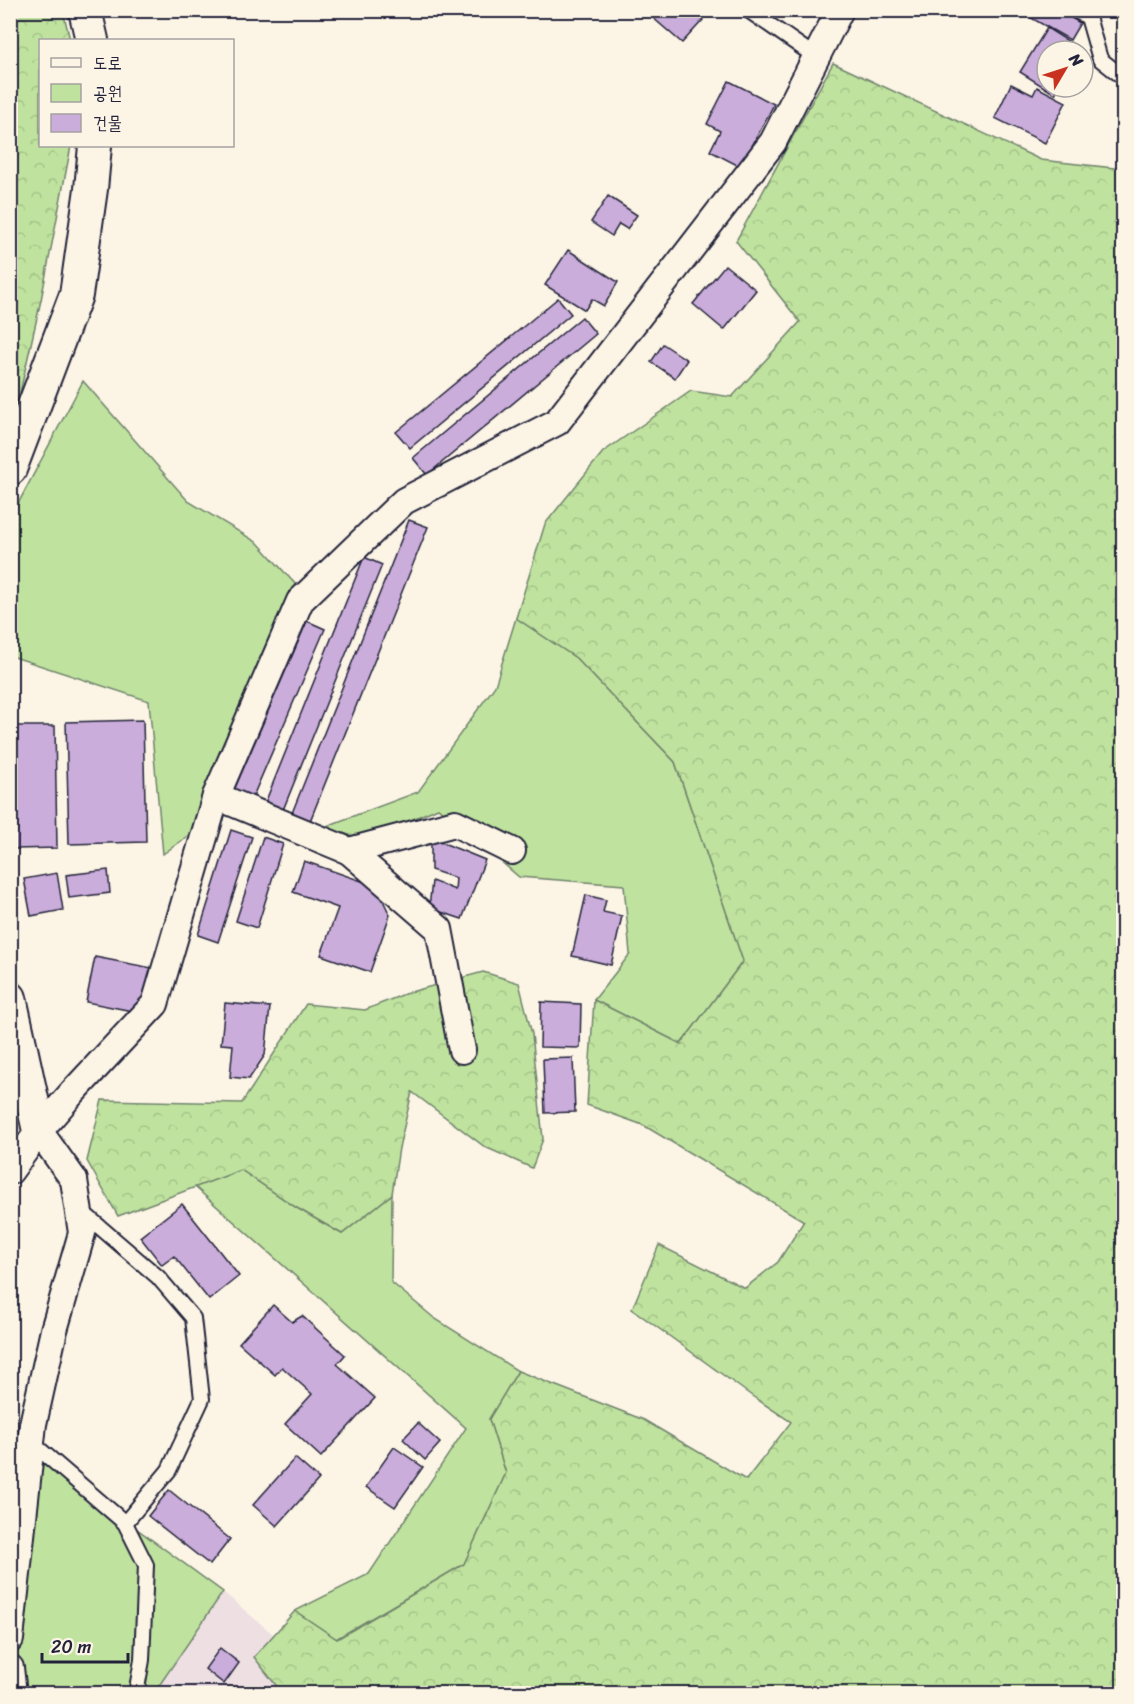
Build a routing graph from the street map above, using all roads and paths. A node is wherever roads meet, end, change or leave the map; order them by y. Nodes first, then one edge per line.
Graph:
1 (85, 10) edge
2 (748, 10) edge
3 (840, 10) edge
4 (1074, 10) edge
5 (92, 39) edge
6 (816, 57) junction
7 (1124, 78) edge
8 (95, 147) edge
9 (10, 469) edge
10 (216, 796) junction
11 (349, 851) junction
12 (513, 851) dead end
13 (10, 998) edge
14 (462, 1050) dead end
15 (39, 1131) junction
16 (10, 1171) edge
17 (79, 1209) junction
18 (31, 1442) junction
19 (125, 1523) junction
20 (10, 1639) edge
21 (10, 1668) edge
22 (14, 1694) edge
23 (136, 1694) edge

1 - 5 street
2 - 6 lane
3 - 6 street
4 - 7 lane
6 - 10 street
8 - 9 street
10 - 11 street
10 - 15 street
11 - 12 street
11 - 14 street
13 - 15 street
15 - 16 street
15 - 17 street
17 - 18 street
17 - 19 lane
18 - 19 lane
18 - 20 street
19 - 23 lane
21 - 22 street

